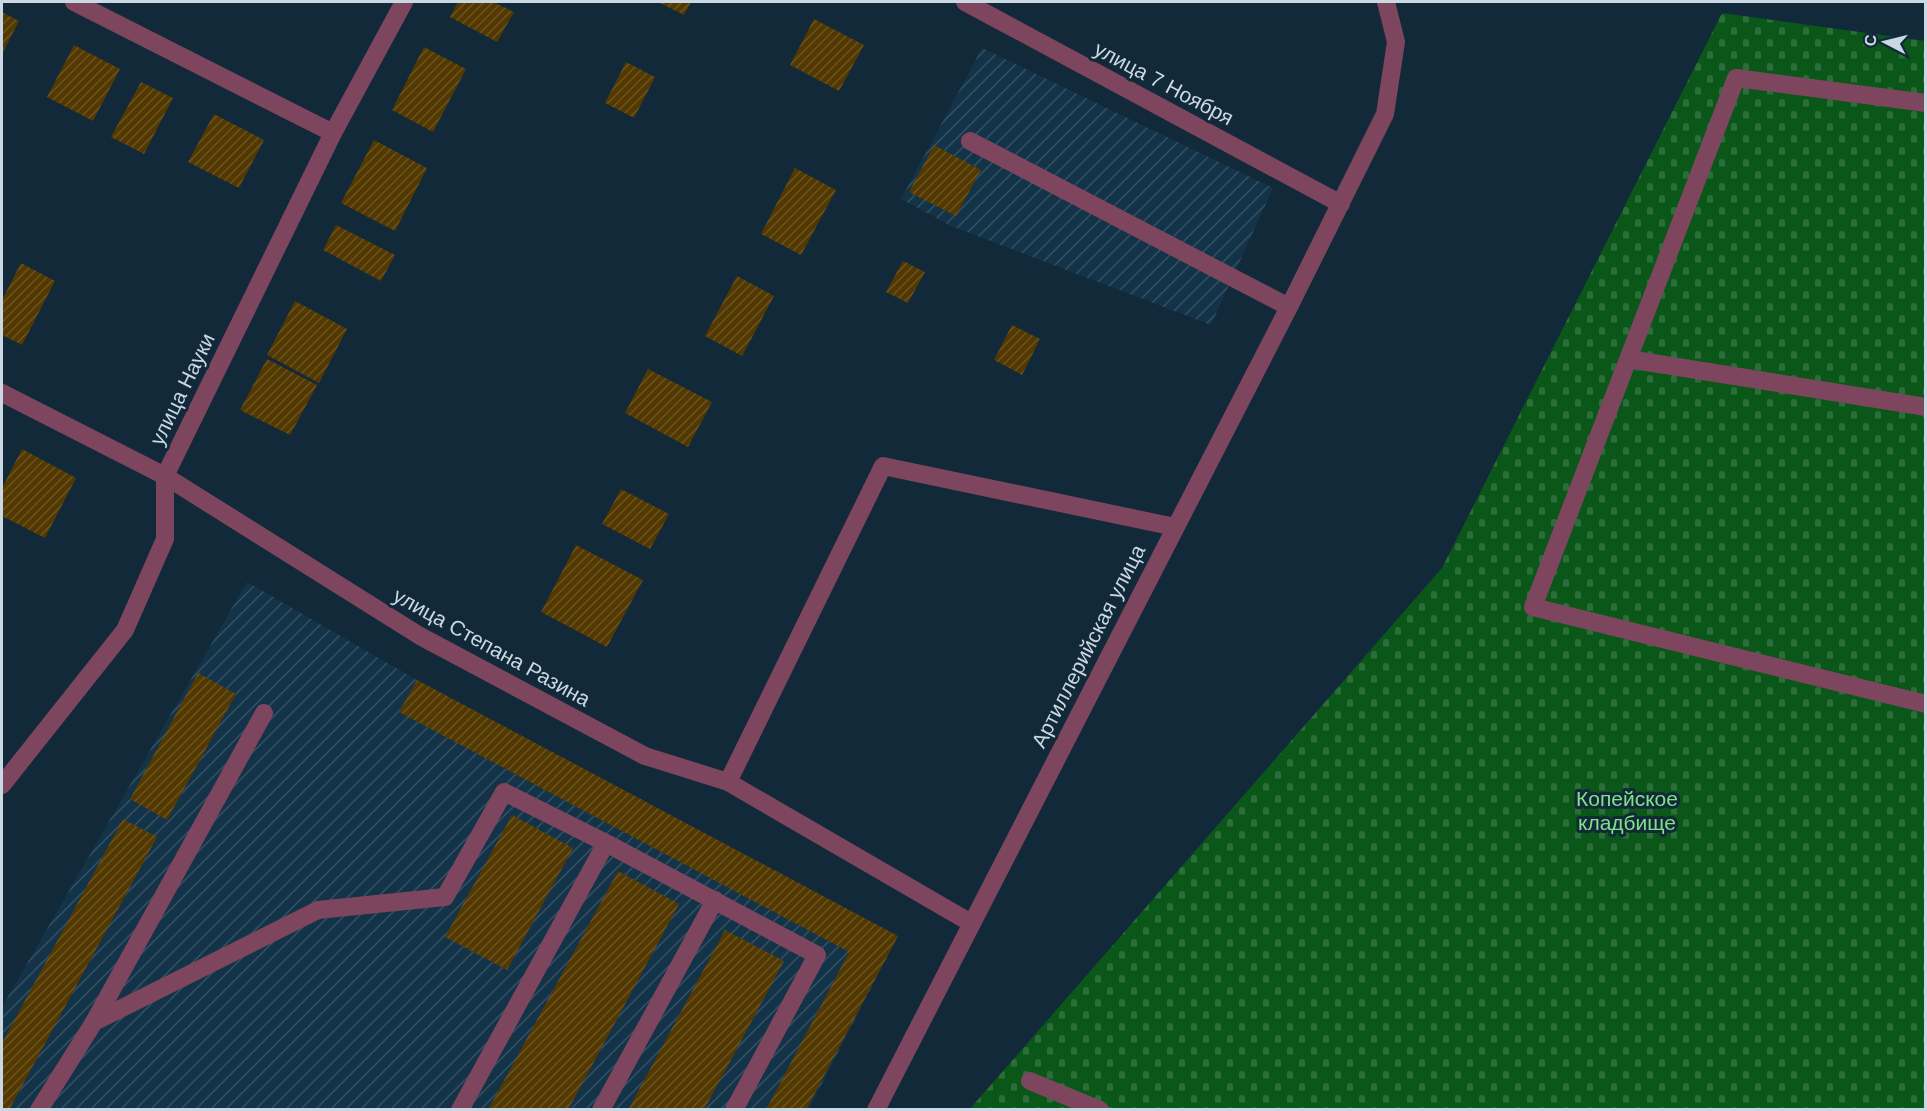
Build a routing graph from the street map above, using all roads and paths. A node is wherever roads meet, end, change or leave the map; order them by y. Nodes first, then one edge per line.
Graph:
1 (74, 2) edge
2 (404, 2) edge
3 (965, 2) edge
4 (1386, 2) edge
5 (1926, 104) edge
6 (333, 133) junction
7 (970, 141) dead end
8 (1341, 204) junction
9 (1289, 307) junction
10 (1628, 359) junction
11 (2, 393) edge
12 (1926, 407) edge
13 (165, 476) junction
14 (1175, 527) junction
15 (1926, 704) edge
16 (264, 713) dead end
17 (728, 782) junction
18 (2, 785) edge
19 (606, 843) junction
20 (715, 900) junction
21 (971, 923) junction
22 (94, 1022) junction
23 (1030, 1081) dead end
24 (39, 1110) edge
25 (460, 1110) edge
26 (601, 1110) edge
27 (735, 1110) edge
28 (876, 1110) edge
29 (1100, 1110) edge

1 - 6 street
2 - 6 street, улица Науки
3 - 8 street, улица 7 Ноября
4 - 8 street, Артиллерийская улица
5 - 10 street
6 - 13 street, улица Науки
7 - 9 street
8 - 9 street, Артиллерийская улица
9 - 14 street, Артиллерийская улица
10 - 12 street
10 - 15 street
11 - 13 street, улица Степана Разина
13 - 17 street, улица Степана Разина
13 - 18 street, улица Науки
14 - 17 street
14 - 21 street, Артиллерийская улица
16 - 22 street
17 - 21 street, улица Степана Разина
19 - 20 street
19 - 22 street
19 - 25 street
20 - 26 street
20 - 27 street
21 - 28 street, Артиллерийская улица
22 - 24 street
23 - 29 street

